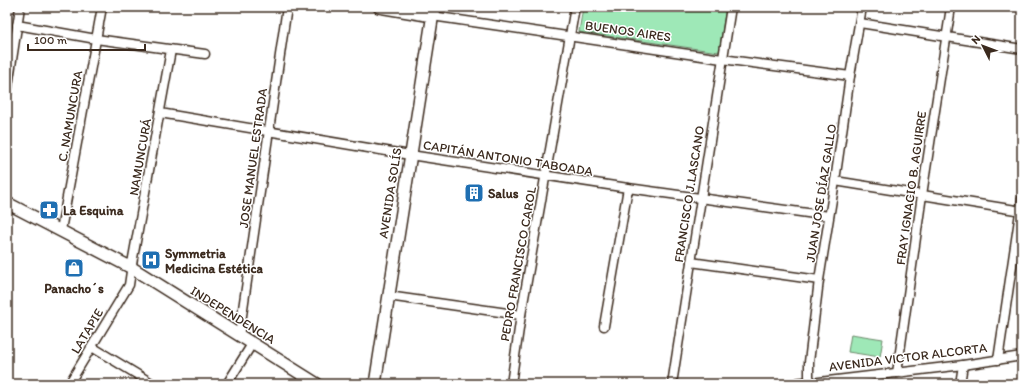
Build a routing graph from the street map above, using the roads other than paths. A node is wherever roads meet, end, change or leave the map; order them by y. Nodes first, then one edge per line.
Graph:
1 (20, 7) edge
2 (102, 7) edge
3 (287, 7) edge
4 (379, 7) edge
5 (574, 7) edge
6 (731, 7) edge
7 (862, 7) edge
8 (951, 7) edge
9 (433, 11) edge
10 (860, 23) junction
11 (17, 25) junction
12 (570, 37) junction
13 (946, 38) junction
14 (96, 39) junction
15 (1022, 49) edge
16 (171, 50) junction
17 (205, 54) dead end
18 (722, 59) junction
19 (9, 62) edge
20 (850, 76) junction
21 (7, 94) edge
22 (160, 113) junction
23 (269, 132) junction
24 (410, 155) junction
25 (546, 175) junction
26 (835, 181) junction
27 (628, 188) junction
28 (922, 195) junction
29 (700, 199) junction
30 (1022, 199) edge
31 (7, 203) edge
32 (1021, 211) edge
33 (829, 216) junction
34 (61, 230) junction
35 (691, 262) junction
36 (132, 268) junction
37 (819, 280) junction
38 (388, 296) junction
39 (521, 315) junction
40 (604, 326) dead end
41 (239, 336) junction
42 (252, 344) junction
43 (92, 347) junction
44 (1022, 356) edge
45 (998, 360) junction
46 (963, 365) junction
47 (897, 373) junction
48 (811, 383) edge
49 (69, 384) edge
50 (152, 384) edge
51 (227, 384) edge
52 (317, 384) edge
53 (375, 384) edge
54 (511, 384) edge
55 (672, 384) edge
56 (798, 384) edge
57 (960, 384) edge

1 - 11 street
2 - 14 street, C. NAMUNCURA
3 - 23 street, JOSE MANUEL ESTRADA
4 - 9 street, BUENOS AIRES
5 - 12 street, PEDRO FRANCISCO CAROL
6 - 18 street, FRANCISCO J.LASCANO
7 - 10 street, JUAN JOSE DÍAZ GALLO
8 - 13 street, FRAY IGNACIO B. AGUIRRE
9 - 12 street, BUENOS AIRES
9 - 24 street, AVENIDA SOLÍS
10 - 13 street
10 - 20 street, JUAN JOSE DÍAZ GALLO
11 - 14 street
11 - 19 street
12 - 18 street, BUENOS AIRES
12 - 25 street, PEDRO FRANCISCO CAROL
13 - 15 street
13 - 28 street, FRAY IGNACIO B. AGUIRRE
14 - 16 street
14 - 34 street, C. NAMUNCURA
16 - 17 street
16 - 22 street, NAMUNCURÁ
18 - 20 street, BUENOS AIRES
18 - 29 street, FRANCISCO J.LASCANO
19 - 21 street
20 - 26 street, JUAN JOSE DÍAZ GALLO
22 - 23 street, CAPITÁN ANTONIO TABOADA
22 - 36 street, NAMUNCURÁ
23 - 24 street, CAPITÁN ANTONIO TABOADA
23 - 41 street, JOSE MANUEL ESTRADA
24 - 25 street, CAPITÁN ANTONIO TABOADA
24 - 38 street, AVENIDA SOLÍS
25 - 27 street, CAPITÁN ANTONIO TABOADA
25 - 39 street, PEDRO FRANCISCO CAROL
26 - 28 street
26 - 33 street, JUAN JOSE DÍAZ GALLO
27 - 29 street, CAPITÁN ANTONIO TABOADA
27 - 40 street
28 - 32 street
28 - 47 street, FRAY IGNACIO B. AGUIRRE
29 - 33 street, CAPITÁN ANTONIO TABOADA
29 - 35 street, FRANCISCO J.LASCANO
30 - 32 street
31 - 34 street, INDEPENDENCIA
32 - 45 street
33 - 37 street, JUAN JOSE DÍAZ GALLO
34 - 36 street, INDEPENDENCIA
35 - 37 street
35 - 55 street, FRANCISCO J.LASCANO
36 - 41 street, INDEPENDENCIA
36 - 43 street, LATAPIE
37 - 48 street, JUAN JOSE DÍAZ GALLO
38 - 39 street
38 - 53 street, AVENIDA SOLÍS
39 - 54 street, PEDRO FRANCISCO CAROL
41 - 42 street, INDEPENDENCIA
42 - 51 street
42 - 52 street, INDEPENDENCIA
43 - 49 street, LATAPIE
43 - 50 street
44 - 45 street, AVENIDA VICTOR ALCORTA
45 - 46 street, AVENIDA VICTOR ALCORTA
46 - 47 street, AVENIDA VICTOR ALCORTA
46 - 57 street
47 - 48 street, AVENIDA VICTOR ALCORTA
48 - 56 street, AVENIDA VICTOR ALCORTA

